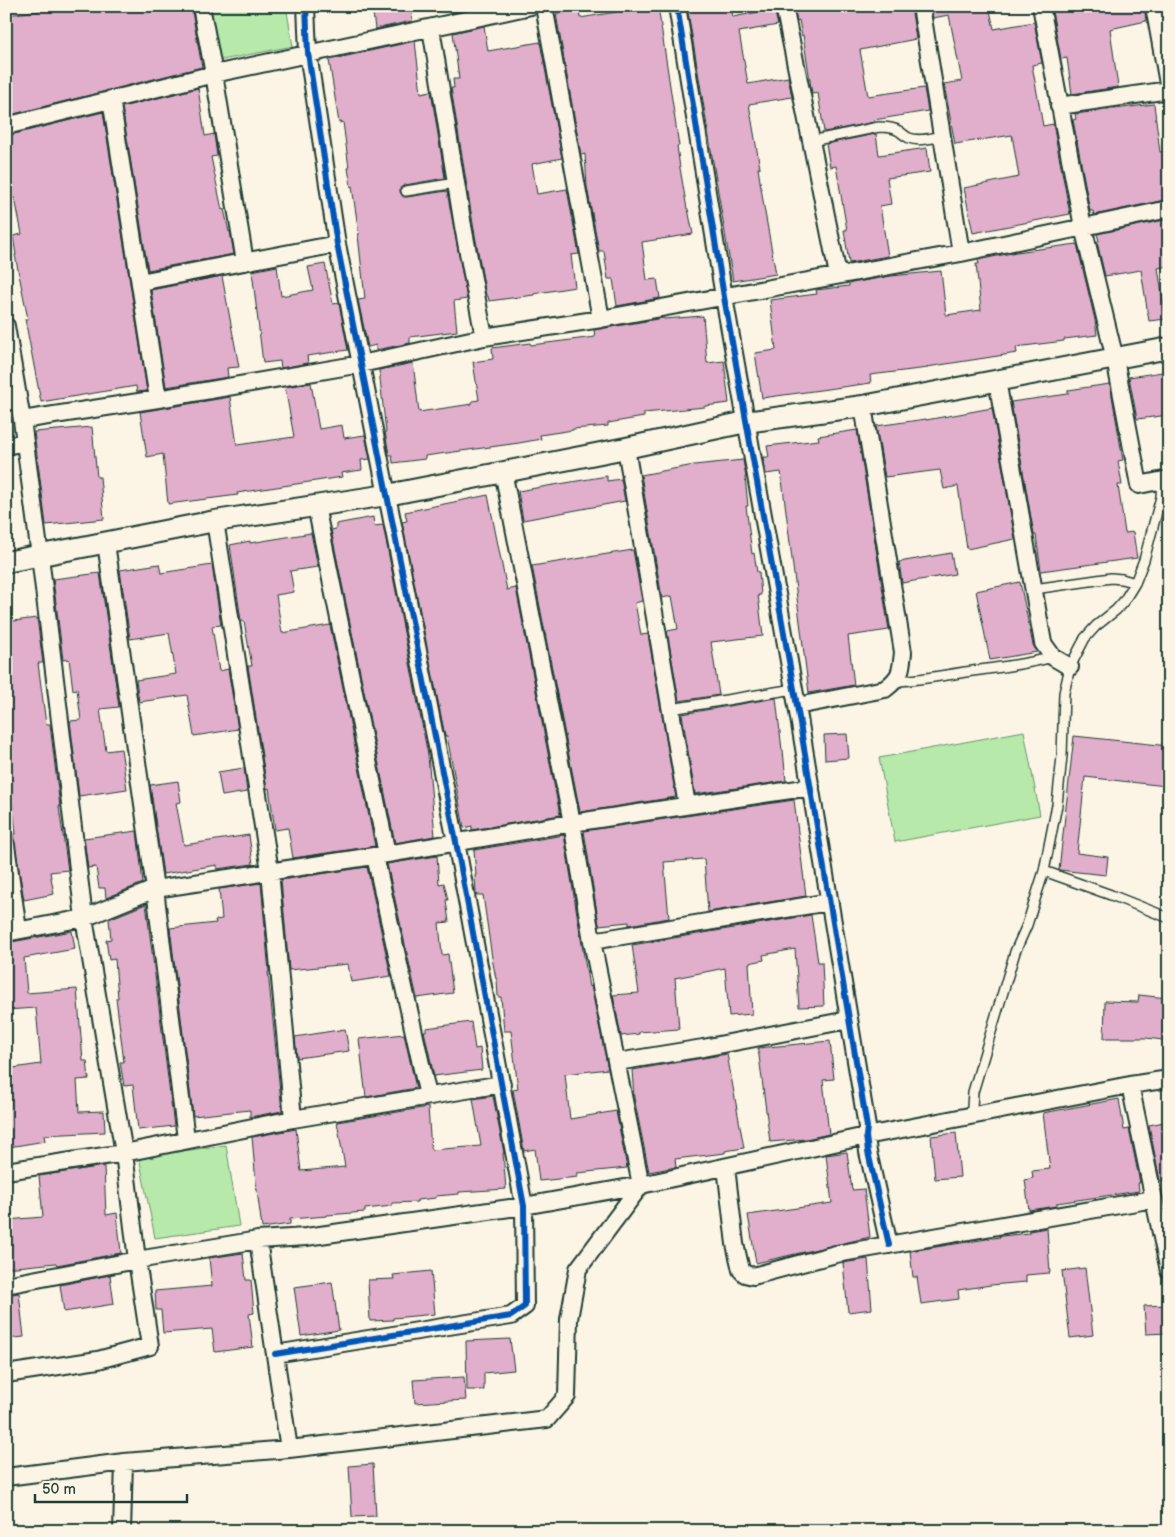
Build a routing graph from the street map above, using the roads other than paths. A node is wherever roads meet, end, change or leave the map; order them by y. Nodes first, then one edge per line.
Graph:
1 (201, 6) edge
2 (306, 6) edge
3 (531, 6) edge
4 (544, 6) edge
5 (677, 6) edge
6 (784, 6) edge
7 (921, 6) edge
8 (1041, 6) edge
9 (1154, 6) edge
10 (431, 28) junction
11 (308, 53) junction
12 (214, 74) junction
13 (1169, 89) edge
14 (111, 99) junction
15 (1059, 106) junction
16 (6, 126) edge
17 (942, 136) junction
18 (811, 141) junction
19 (456, 183) junction
20 (406, 191) dead end
21 (1169, 209) edge
22 (1083, 227) junction
23 (337, 244) junction
24 (960, 253) junction
25 (245, 262) junction
26 (838, 275) junction
27 (140, 282) junction
28 (724, 297) junction
29 (601, 319) junction
30 (6, 326) edge
31 (484, 337) junction
32 (1169, 348) edge
33 (1115, 359) junction
34 (361, 364) junction
35 (997, 380) junction
36 (158, 399) junction
37 (864, 406) junction
38 (22, 420) junction
39 (746, 422) junction
40 (25, 442) junction
41 (6, 446) edge
42 (626, 448) junction
43 (503, 471) junction
44 (1165, 480) edge
45 (387, 494) junction
46 (316, 506) junction
47 (215, 521) junction
48 (106, 542) junction
49 (40, 556) junction
50 (6, 562) edge
51 (1135, 584) junction
52 (1034, 590) junction
53 (1053, 657) junction
54 (1070, 667) junction
55 (896, 681) junction
56 (794, 689) junction
57 (797, 706) junction
58 (671, 710) junction
59 (811, 787) junction
60 (687, 805) junction
61 (572, 823) junction
62 (456, 842) junction
63 (6, 845) edge
64 (381, 855) junction
65 (270, 871) junction
66 (1044, 871) junction
67 (155, 889) junction
68 (829, 902) junction
69 (84, 918) junction
70 (1169, 918) edge
71 (12, 932) edge
72 (592, 941) junction
73 (848, 1020) junction
74 (617, 1062) junction
75 (1169, 1079) edge
76 (502, 1084) junction
77 (1130, 1085) junction
78 (428, 1096) junction
79 (973, 1116) junction
80 (293, 1119) junction
81 (866, 1136) junction
82 (186, 1139) junction
83 (124, 1153) junction
84 (726, 1167) junction
85 (6, 1171) edge
86 (641, 1186) junction
87 (1154, 1200) junction
88 (524, 1206) junction
89 (258, 1240) junction
90 (889, 1245) junction
91 (137, 1260) junction
92 (1169, 1271) edge
93 (6, 1285) edge
94 (275, 1354) junction
95 (6, 1374) edge
96 (289, 1449) junction
97 (124, 1462) junction
98 (6, 1478) edge
99 (122, 1531) edge

1 - 12 street
2 - 11 street
3 - 10 street
4 - 29 street
5 - 28 street
6 - 18 street
7 - 17 street
8 - 15 street
9 - 13 street
10 - 11 street
10 - 19 street
11 - 12 street
11 - 23 street
12 - 14 street
12 - 25 street
13 - 15 street
14 - 16 street
14 - 27 street
15 - 22 street
17 - 18 lane
17 - 24 street
18 - 26 street
19 - 20 lane
19 - 31 street
21 - 22 street
22 - 24 street
22 - 33 street
23 - 25 street
23 - 34 street
24 - 26 street
25 - 27 street
26 - 28 street
27 - 36 street
28 - 29 street
28 - 39 street
29 - 31 street
30 - 38 street
31 - 34 street
32 - 33 street
33 - 35 street
33 - 44 street
34 - 36 street
34 - 45 street
35 - 37 street
35 - 52 street
36 - 38 street
37 - 39 street
37 - 55 street
38 - 40 street
39 - 42 street
39 - 56 street
40 - 41 street
40 - 49 street
42 - 43 street
42 - 58 street
43 - 45 street
43 - 61 street
44 - 51 lane
45 - 46 street
45 - 62 street
46 - 47 street
46 - 64 street
47 - 48 street
47 - 65 street
48 - 49 street
48 - 67 street
49 - 50 street
49 - 69 street
51 - 52 lane
51 - 54 lane
52 - 53 street
53 - 54 street
53 - 55 lane
54 - 66 lane
55 - 57 street
56 - 57 street
56 - 58 lane
57 - 59 street
58 - 60 street
59 - 60 street
59 - 68 street
60 - 61 street
61 - 62 street
61 - 72 street
62 - 64 street
62 - 76 street
63 - 71 street
64 - 65 street
64 - 78 street
65 - 67 street
65 - 80 street
66 - 70 lane
66 - 79 lane
67 - 69 street
67 - 82 street
68 - 72 street
68 - 73 street
69 - 71 street
69 - 83 street
72 - 74 street
73 - 74 street
73 - 81 street
74 - 86 street
75 - 77 street
76 - 78 street
76 - 88 street
77 - 79 street
77 - 87 street
78 - 80 street
79 - 81 street
80 - 82 street
81 - 84 street
81 - 90 street
82 - 83 street
83 - 85 street
83 - 91 street
84 - 86 street
84 - 90 street
86 - 88 street
86 - 96 street
87 - 90 street
87 - 92 street
88 - 89 street
88 - 94 street
89 - 91 street
89 - 94 street
91 - 93 street
91 - 95 street
94 - 96 street
96 - 97 street
97 - 98 street
97 - 99 street

